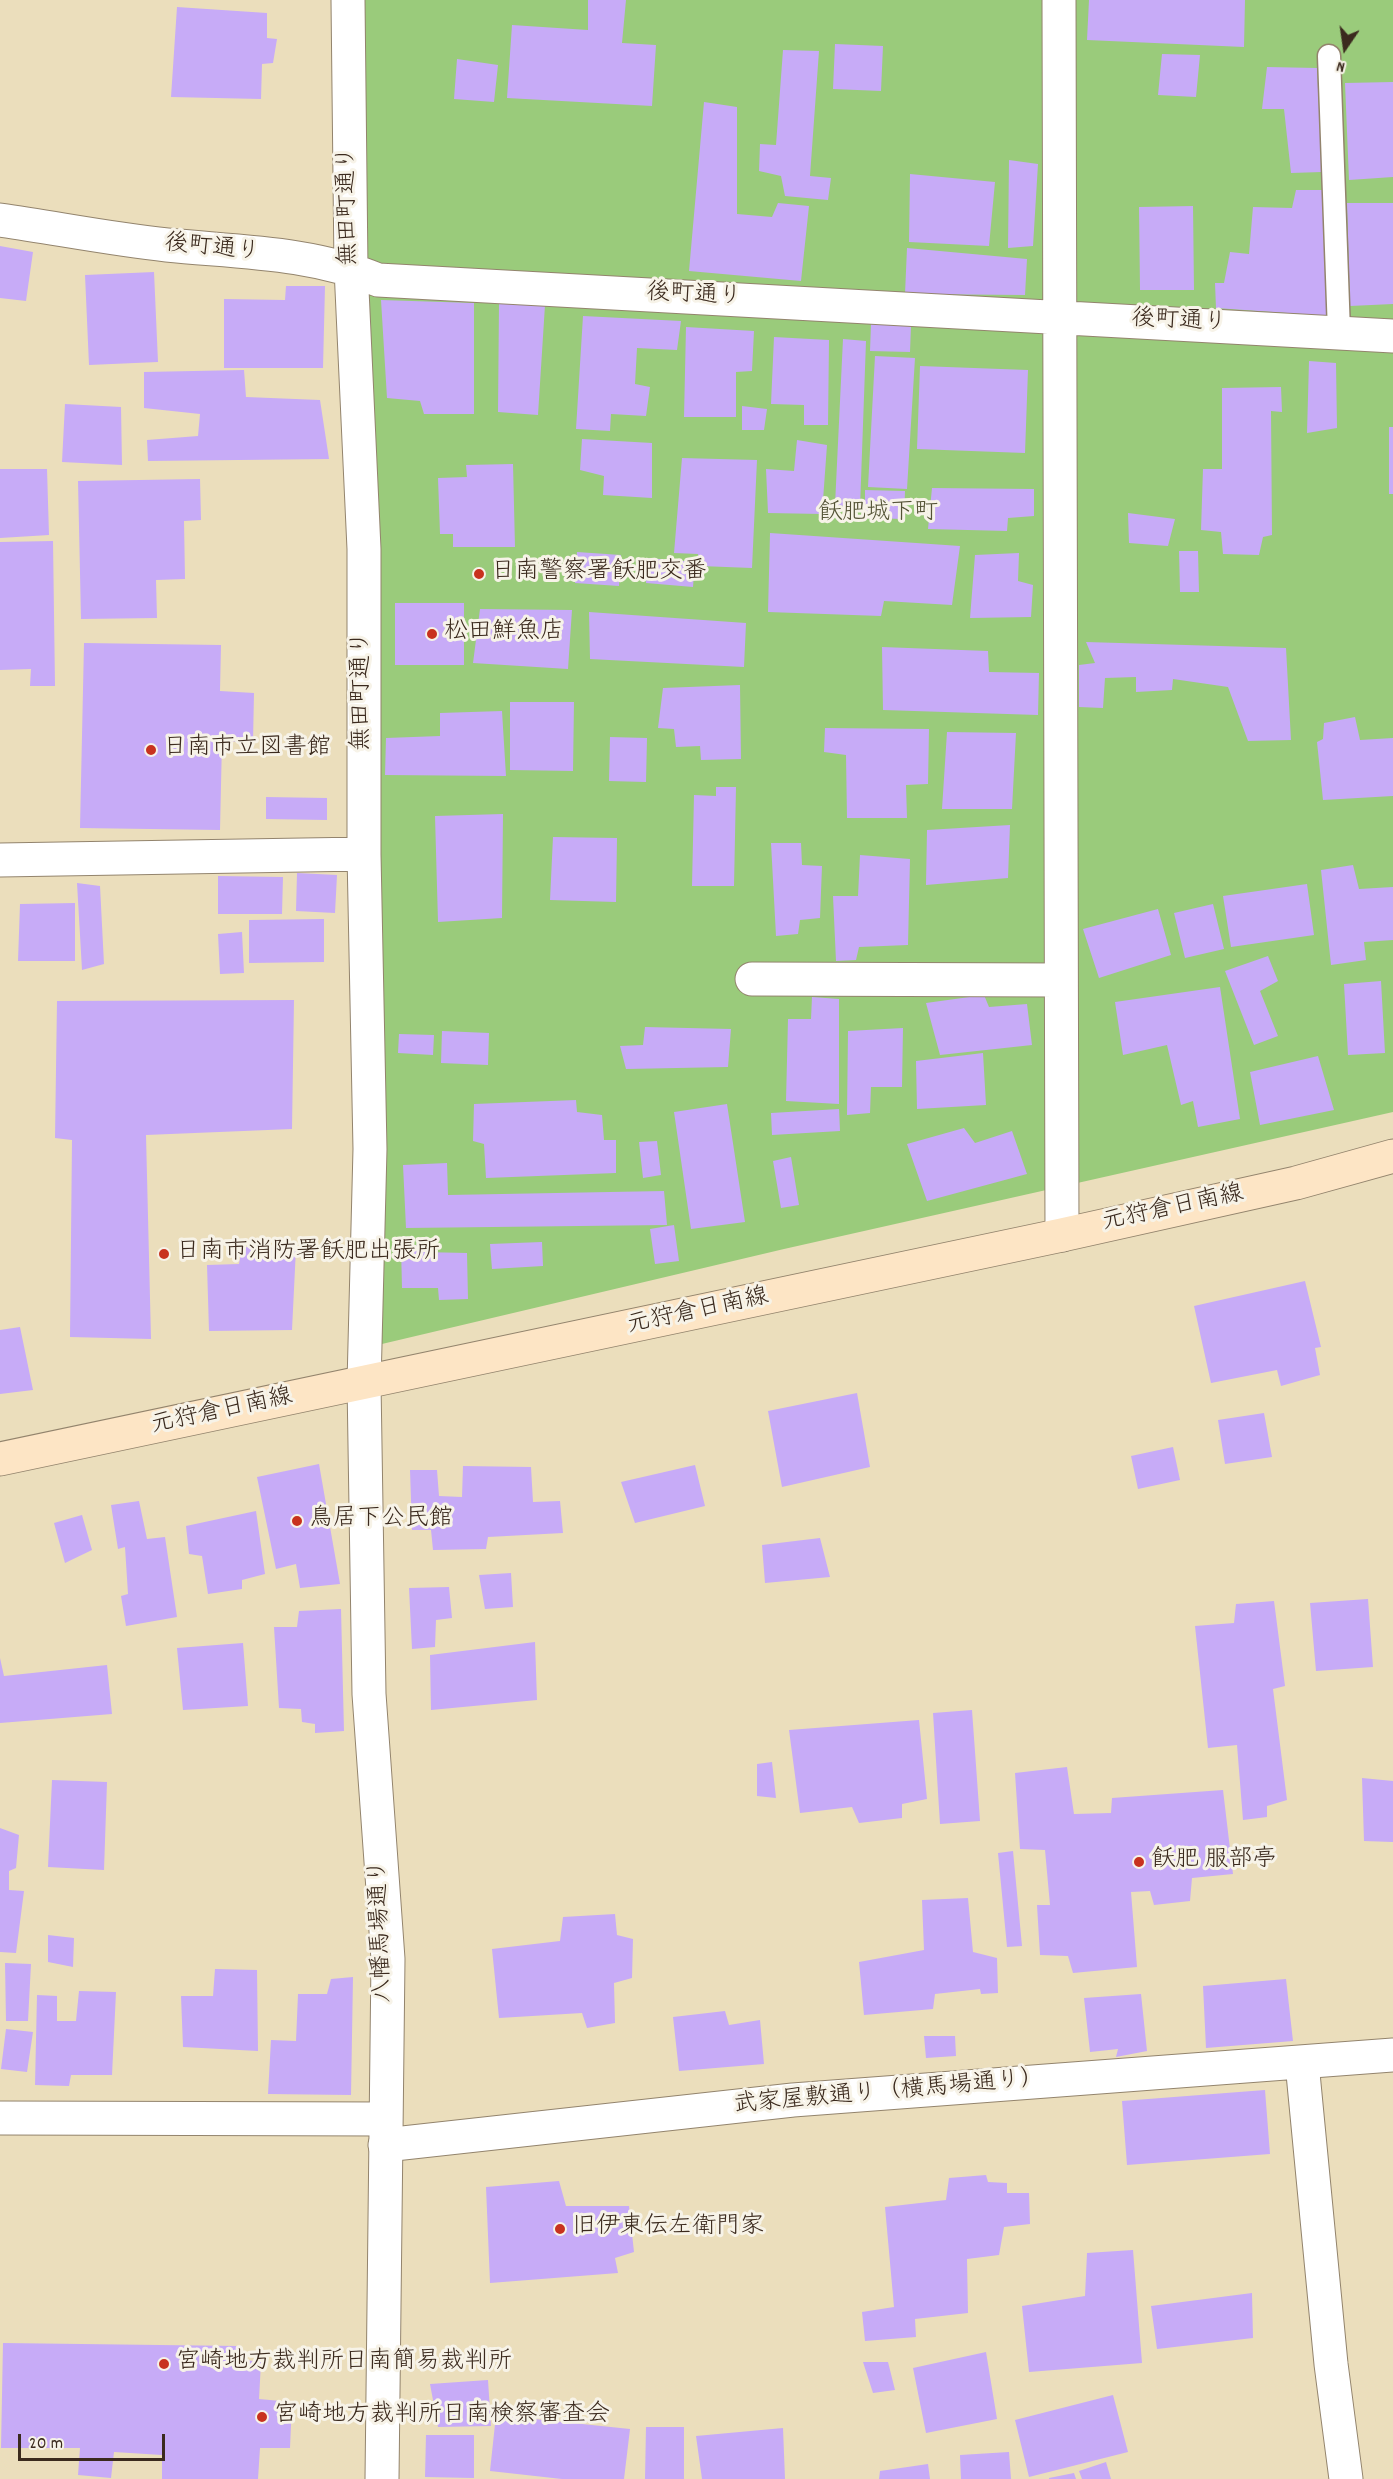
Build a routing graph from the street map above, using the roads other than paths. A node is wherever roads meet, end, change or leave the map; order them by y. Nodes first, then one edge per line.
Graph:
1 (348, 0) edge
2 (1059, 0) edge
3 (1329, 56) dead end
4 (0, 220) edge
5 (351, 268) junction
6 (1060, 316) junction
7 (1339, 332) junction
8 (1393, 336) edge
9 (364, 854) junction
10 (0, 860) edge
11 (752, 979) dead end
12 (1060, 981) junction
13 (1393, 1156) edge
14 (1062, 1235) junction
15 (364, 1383) junction
16 (0, 1459) edge
17 (1393, 2055) edge
18 (1302, 2063) junction
19 (0, 2118) edge
20 (385, 2132) junction
21 (382, 2479) edge
22 (1346, 2479) edge

1 - 5 street, 無田町通り
2 - 6 street
3 - 7 lane
4 - 5 street, 後町通り
5 - 6 street, 後町通り
5 - 9 street, 無田町通り
6 - 7 street, 後町通り
6 - 12 street
7 - 8 street, 後町通り
9 - 10 street
9 - 15 street, 無田町通り
11 - 12 street
12 - 14 street
13 - 14 main road, 元狩倉日南線
14 - 15 main road, 元狩倉日南線
15 - 16 main road, 元狩倉日南線
15 - 20 street, 八幡馬場通り
17 - 18 street, 武家屋敷通り（横馬場通り）
18 - 20 street, 武家屋敷通り（横馬場通り）
18 - 22 street
19 - 20 street, 武家屋敷通り（横馬場通り）
20 - 21 street, 八幡馬場通り

